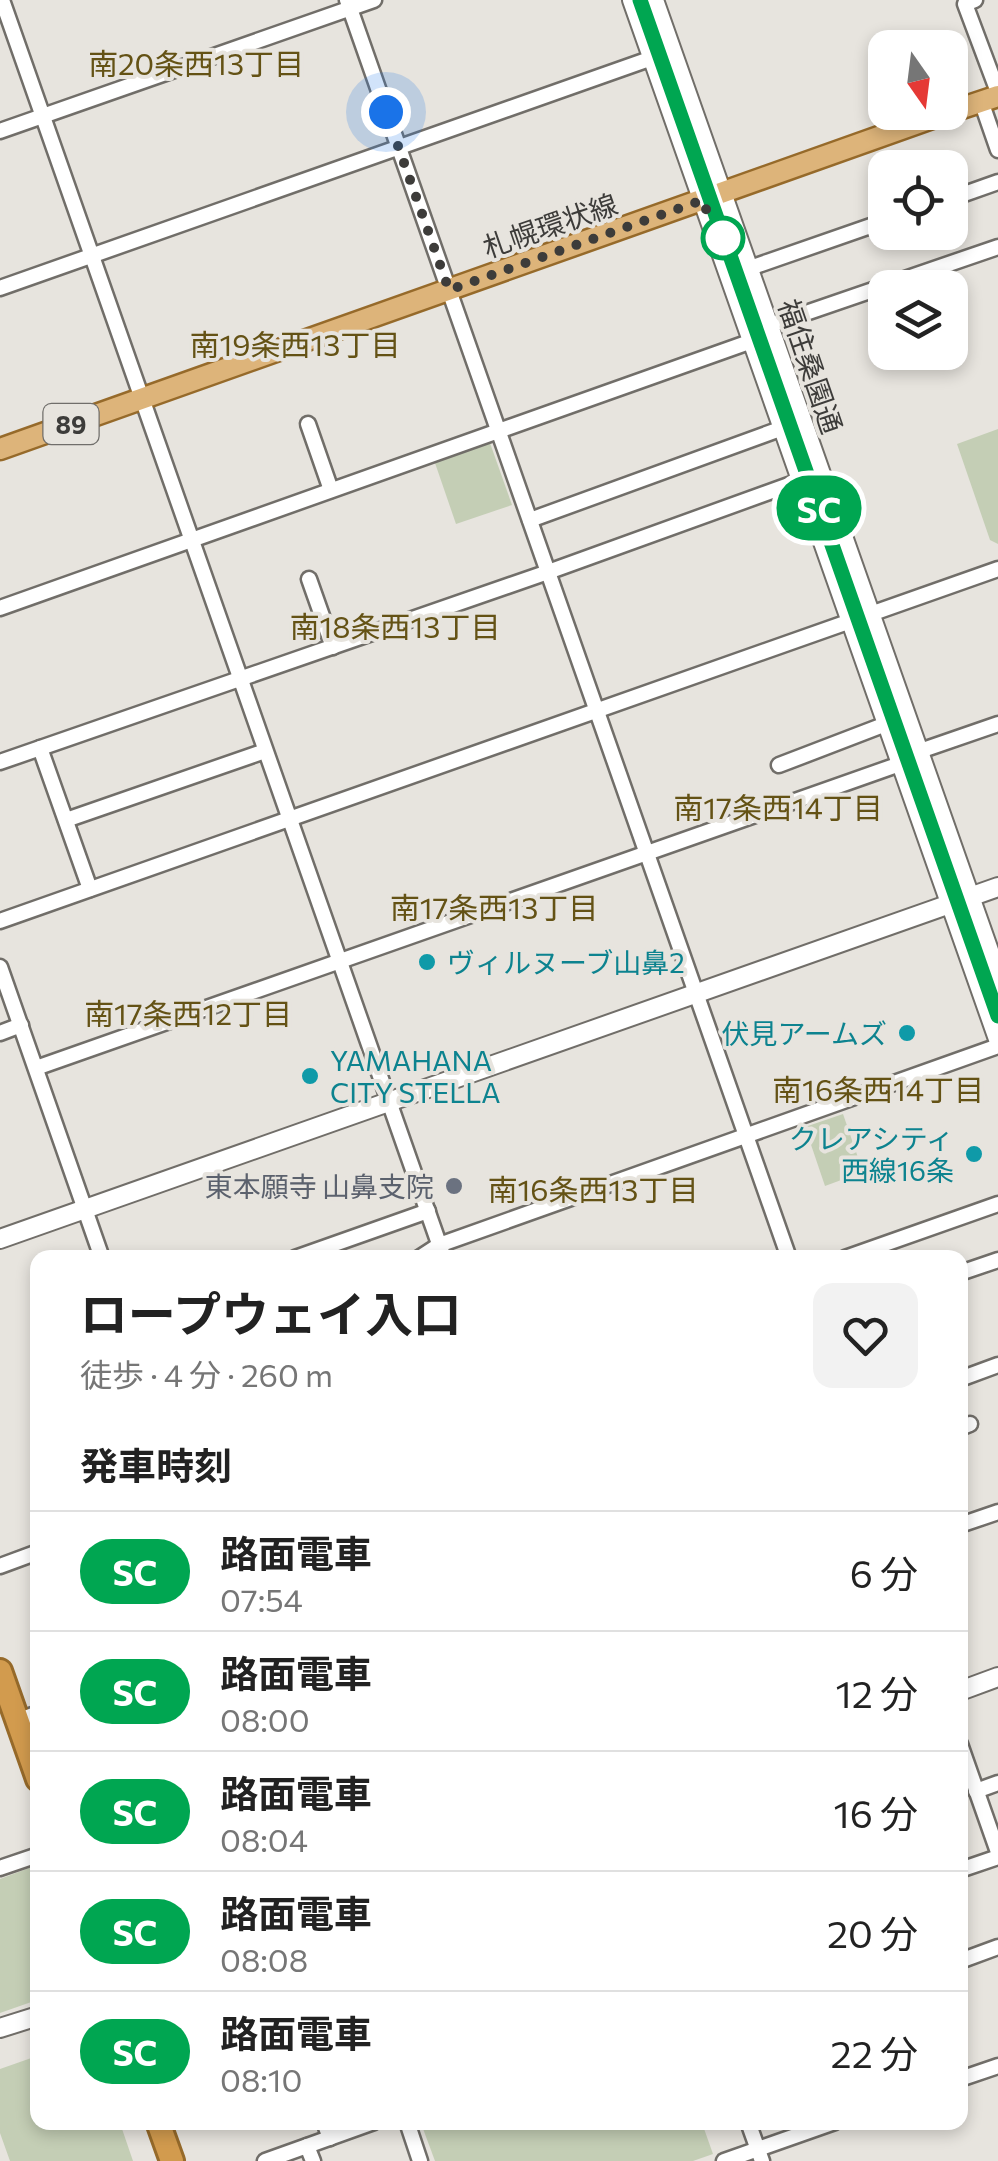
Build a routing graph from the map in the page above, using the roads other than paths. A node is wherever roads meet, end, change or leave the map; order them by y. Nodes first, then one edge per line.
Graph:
1 (2, 0) edge
2 (374, 0) edge
3 (632, 0) edge
4 (654, 0) edge
5 (975, 0) edge
6 (349, 4) edge
7 (672, 51) junction
8 (653, 58) junction
9 (992, 96) edge
10 (968, 105) edge
11 (42, 116) junction
12 (900, 130) edge
13 (0, 132) edge
14 (398, 147) junction
15 (998, 150) edge
16 (998, 182) edge
17 (968, 193) edge
18 (713, 197) junction
19 (868, 227) edge
20 (998, 247) edge
21 (91, 255) junction
22 (748, 269) junction
23 (0, 288) edge
24 (449, 290) junction
25 (768, 326) junction
26 (752, 342) junction
27 (142, 398) junction
28 (802, 422) junction
29 (308, 424) dead end
30 (783, 429) junction
31 (498, 430) junction
32 (0, 448) edge
33 (810, 478) junction
34 (332, 490) junction
35 (530, 520) junction
36 (192, 540) junction
37 (998, 569) edge
38 (548, 572) junction
39 (309, 579) dead end
40 (0, 608) edge
41 (869, 615) junction
42 (850, 622) junction
43 (333, 647) junction
44 (240, 679) junction
45 (597, 712) junction
46 (886, 724) junction
47 (998, 724) edge
48 (40, 748) junction
49 (266, 751) junction
50 (918, 752) junction
51 (0, 762) edge
52 (900, 764) junction
53 (778, 765) dead end
54 (290, 819) junction
55 (66, 820) junction
56 (647, 852) junction
57 (998, 887) edge
58 (90, 890) junction
59 (971, 896) junction
60 (950, 904) junction
61 (0, 921) edge
62 (340, 961) junction
63 (0, 967) edge
64 (998, 976) edge
65 (696, 992) junction
66 (21, 1026) junction
67 (0, 1033) edge
68 (998, 1042) edge
69 (36, 1068) junction
70 (390, 1102) junction
71 (747, 1136) junction
72 (998, 1204) edge
73 (85, 1209) junction
74 (428, 1211) junction
75 (2, 1234) edge
76 (99, 1250) edge
77 (318, 1250) edge
78 (442, 1250) edge
79 (445, 1250) edge
80 (786, 1250) edge
81 (868, 1250) edge
82 (998, 1260) edge
83 (968, 1270) edge
84 (998, 1365) edge
85 (968, 1376) edge
86 (998, 1512) edge
87 (968, 1523) edge
88 (30, 1555) edge
89 (0, 1566) edge
90 (0, 1671) edge
91 (998, 1678) edge
92 (968, 1688) edge
93 (17, 1715) edge
94 (30, 1755) edge
95 (968, 1768) edge
96 (998, 1784) edge
97 (976, 1791) junction
98 (998, 1854) edge
99 (30, 1858) edge
100 (968, 1867) edge
101 (0, 1868) edge
102 (998, 1948) edge
103 (968, 1958) edge
104 (30, 2019) edge
105 (0, 2028) edge
106 (998, 2066) edge
107 (968, 2077) edge
108 (161, 2130) edge
109 (327, 2130) edge
110 (352, 2130) edge
111 (410, 2130) edge
112 (751, 2130) edge
113 (817, 2130) edge
114 (330, 2138) junction
115 (310, 2154) edge
116 (760, 2155) edge
117 (172, 2161) edge
118 (265, 2161) edge
119 (420, 2161) edge
120 (724, 2161) edge

1 - 11 street
2 - 6 street
3 - 8 street, 福住桑園通
4 - 7 street, 福住桑園通
5 - 9 street
6 - 11 street
6 - 14 street
7 - 8 street
7 - 18 street, 福住桑園通
8 - 14 street
8 - 18 street, 福住桑園通
9 - 10 main road, 札幌環状線 / 89
9 - 15 street
11 - 13 street
11 - 21 street
12 - 18 main road, 札幌環状線 / 89
14 - 21 street
14 - 24 street
16 - 17 street
18 - 22 street, 福住桑園通
18 - 24 main road, 札幌環状線 / 89
18 - 26 street, 福住桑園通
19 - 22 street
20 - 25 street
21 - 23 street
21 - 27 street
22 - 25 street, 福住桑園通
24 - 27 main road, 札幌環状線 / 89
24 - 31 street
25 - 26 street
25 - 28 street, 福住桑園通
26 - 30 street, 福住桑園通
26 - 31 street
27 - 32 main road, 札幌環状線 / 89
27 - 36 street
28 - 30 street
28 - 33 street, 福住桑園通
29 - 34 street
30 - 33 street, 福住桑園通
30 - 35 street
31 - 34 street
31 - 35 street
33 - 38 street
33 - 41 street, 福住桑園通
33 - 42 street, 福住桑園通
34 - 36 street
35 - 38 street
36 - 40 street
36 - 44 street
37 - 41 street
38 - 43 street
38 - 45 street
39 - 43 street
41 - 42 street
41 - 50 street, 福住桑園通
42 - 45 street
42 - 46 street, 福住桑園通
43 - 44 street
44 - 48 street
44 - 49 street
45 - 54 street
45 - 56 street
46 - 52 street, 福住桑園通
46 - 53 street
47 - 50 street
48 - 51 street
48 - 55 street
49 - 54 street
49 - 55 street
50 - 59 street, 福住桑園通
52 - 56 street
52 - 60 street, 福住桑園通
54 - 58 street
54 - 62 street
55 - 58 street
56 - 62 street
56 - 65 street
57 - 59 street
58 - 61 street
59 - 60 street
59 - 64 street, 福住桑園通
60 - 65 street
60 - 68 street, 福住桑園通
62 - 69 street
62 - 70 street
63 - 66 street
65 - 70 street
65 - 71 street
66 - 67 street
66 - 69 street
68 - 71 street
69 - 73 street
70 - 73 street
70 - 74 street
71 - 79 street
71 - 80 street
72 - 81 street
73 - 75 street
73 - 76 street
74 - 77 street
74 - 78 street
82 - 83 street
84 - 85 street
86 - 87 street
88 - 89 street
90 - 93 highway
91 - 92 street
93 - 94 highway
95 - 97 street
96 - 97 street
97 - 98 street
98 - 100 street
99 - 101 street
102 - 103 street
104 - 105 street
106 - 107 street
108 - 117 highway
109 - 114 street
110 - 114 street
111 - 119 street
112 - 116 street
113 - 116 street
114 - 115 street
115 - 118 street
116 - 120 street

